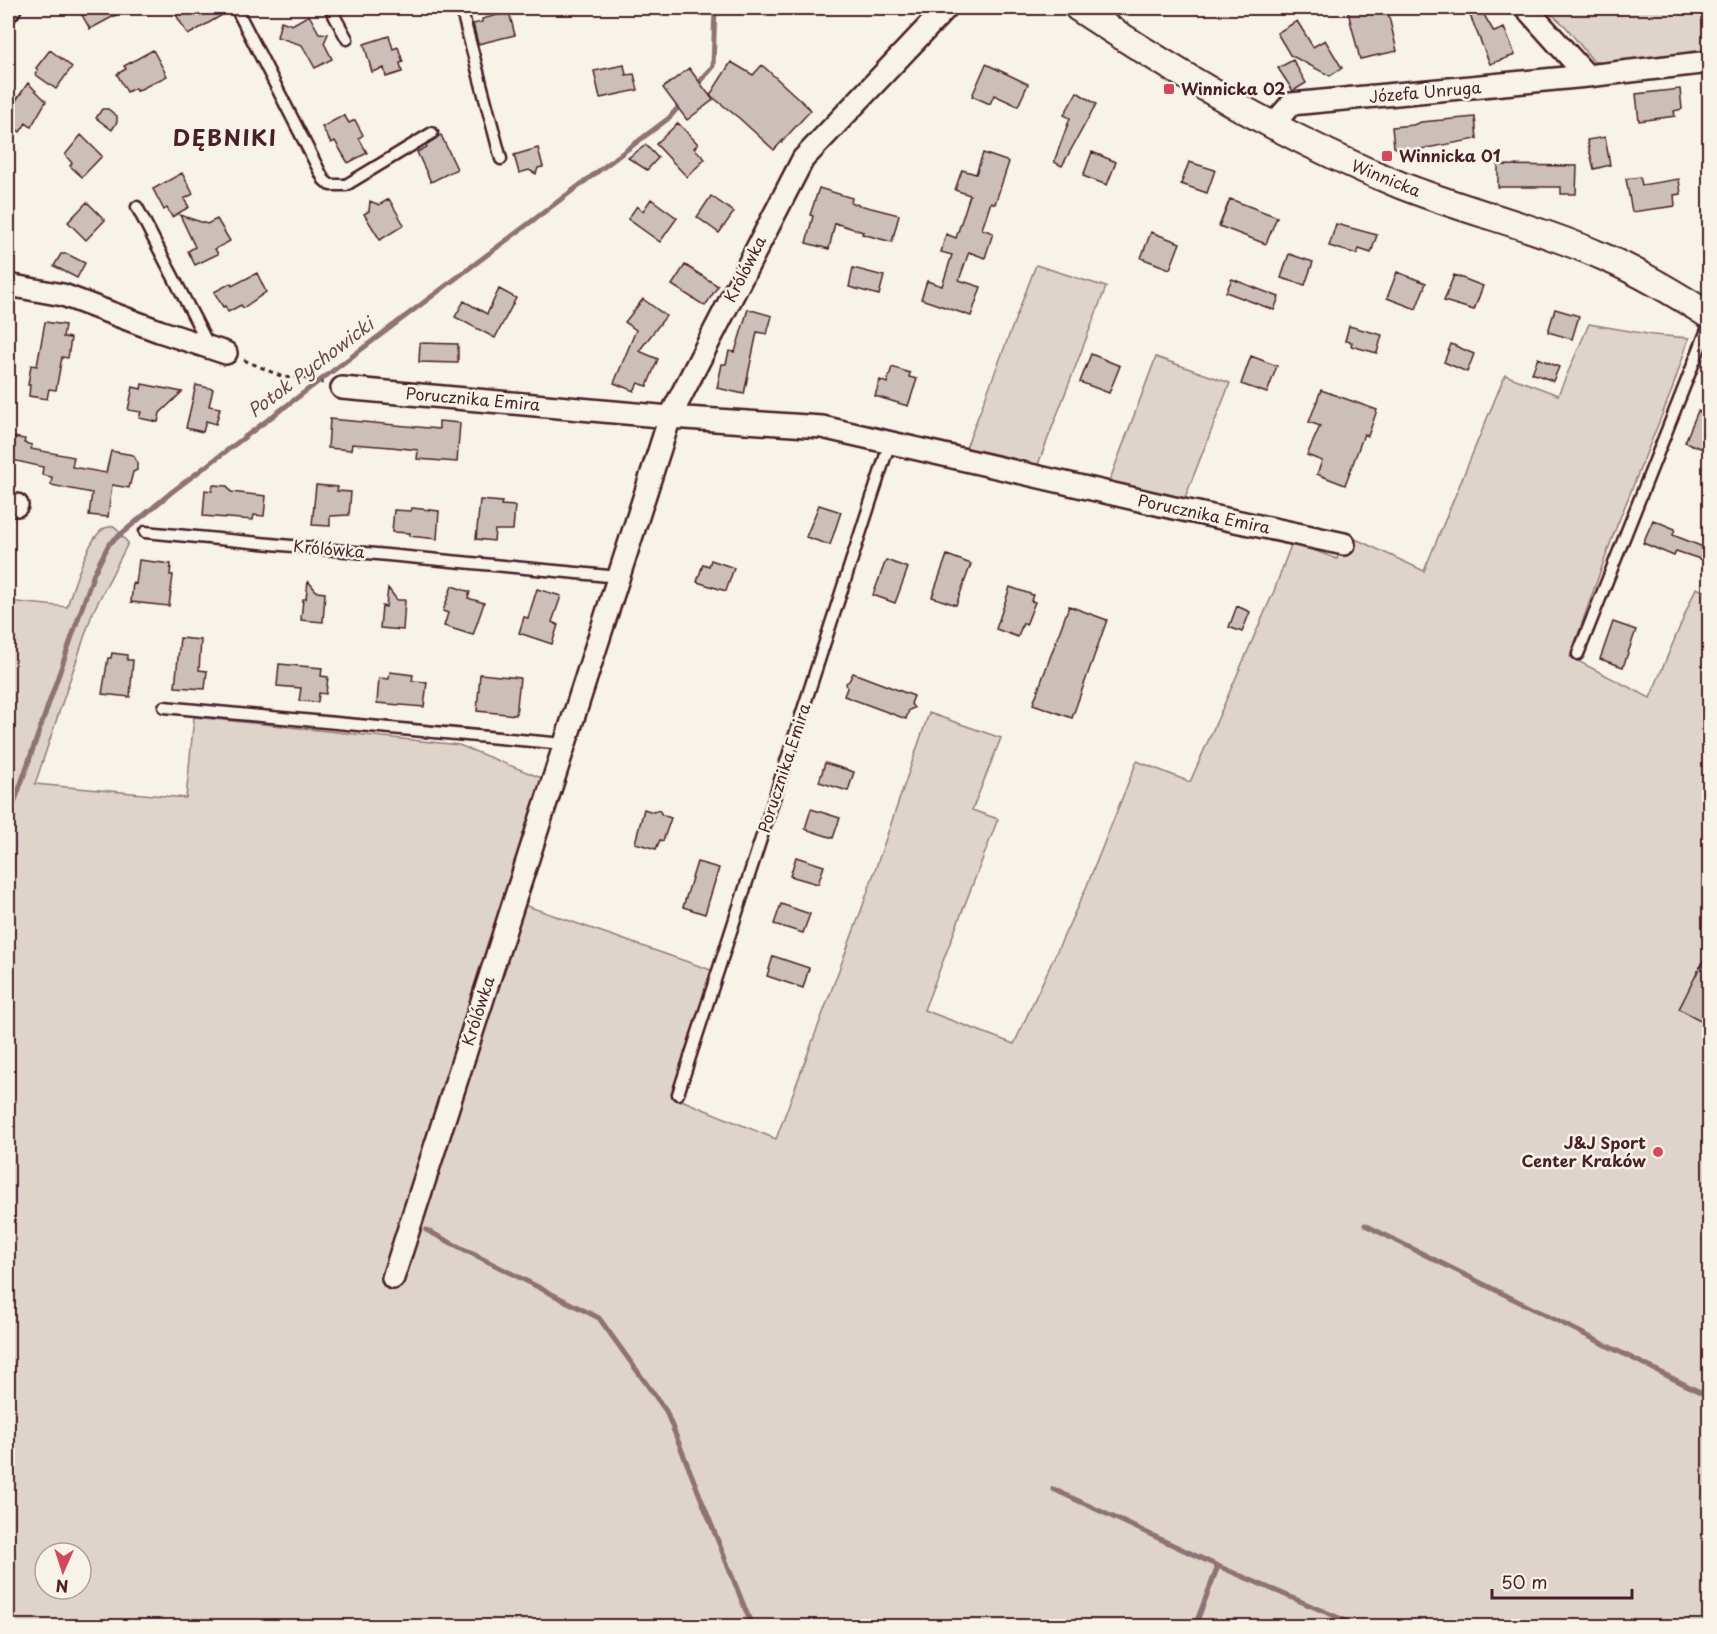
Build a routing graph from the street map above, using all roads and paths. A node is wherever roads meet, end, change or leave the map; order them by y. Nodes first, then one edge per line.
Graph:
1 (236, 8) edge
2 (330, 8) edge
3 (461, 8) edge
4 (946, 8) edge
5 (1078, 8) edge
6 (1526, 8) edge
7 (347, 39) dead end
8 (1710, 62) edge
9 (1587, 76) junction
10 (1272, 126) junction
11 (432, 133) dead end
12 (501, 159) dead end
13 (137, 207) dead end
14 (8, 285) edge
15 (1710, 316) edge
16 (1710, 322) edge
17 (218, 350) junction
18 (334, 386) joint
19 (670, 417) junction
20 (890, 442) junction
21 (145, 532) dead end
22 (1344, 544) dead end
23 (620, 577) junction
24 (1578, 654) dead end
25 (164, 707) dead end
26 (564, 744) junction
27 (678, 1095) dead end
28 (393, 1278) dead end

1 - 11 lane
2 - 7 lane
3 - 12 lane
4 - 19 street, Królówka
5 - 10 street, Winnicka
6 - 9 street
8 - 9 street, Józefa Unruga
9 - 10 street, Józefa Unruga
10 - 15 street, Winnicka
13 - 17 lane
14 - 17 street
16 - 24 lane
17 - 18 path
18 - 19 street, Porucznika Emira
19 - 20 street, Porucznika Emira
19 - 23 street, Królówka
20 - 22 street, Porucznika Emira
20 - 27 lane, Porucznika Emira
21 - 23 lane, Królówka
23 - 26 street, Królówka
25 - 26 lane
26 - 28 street, Królówka

